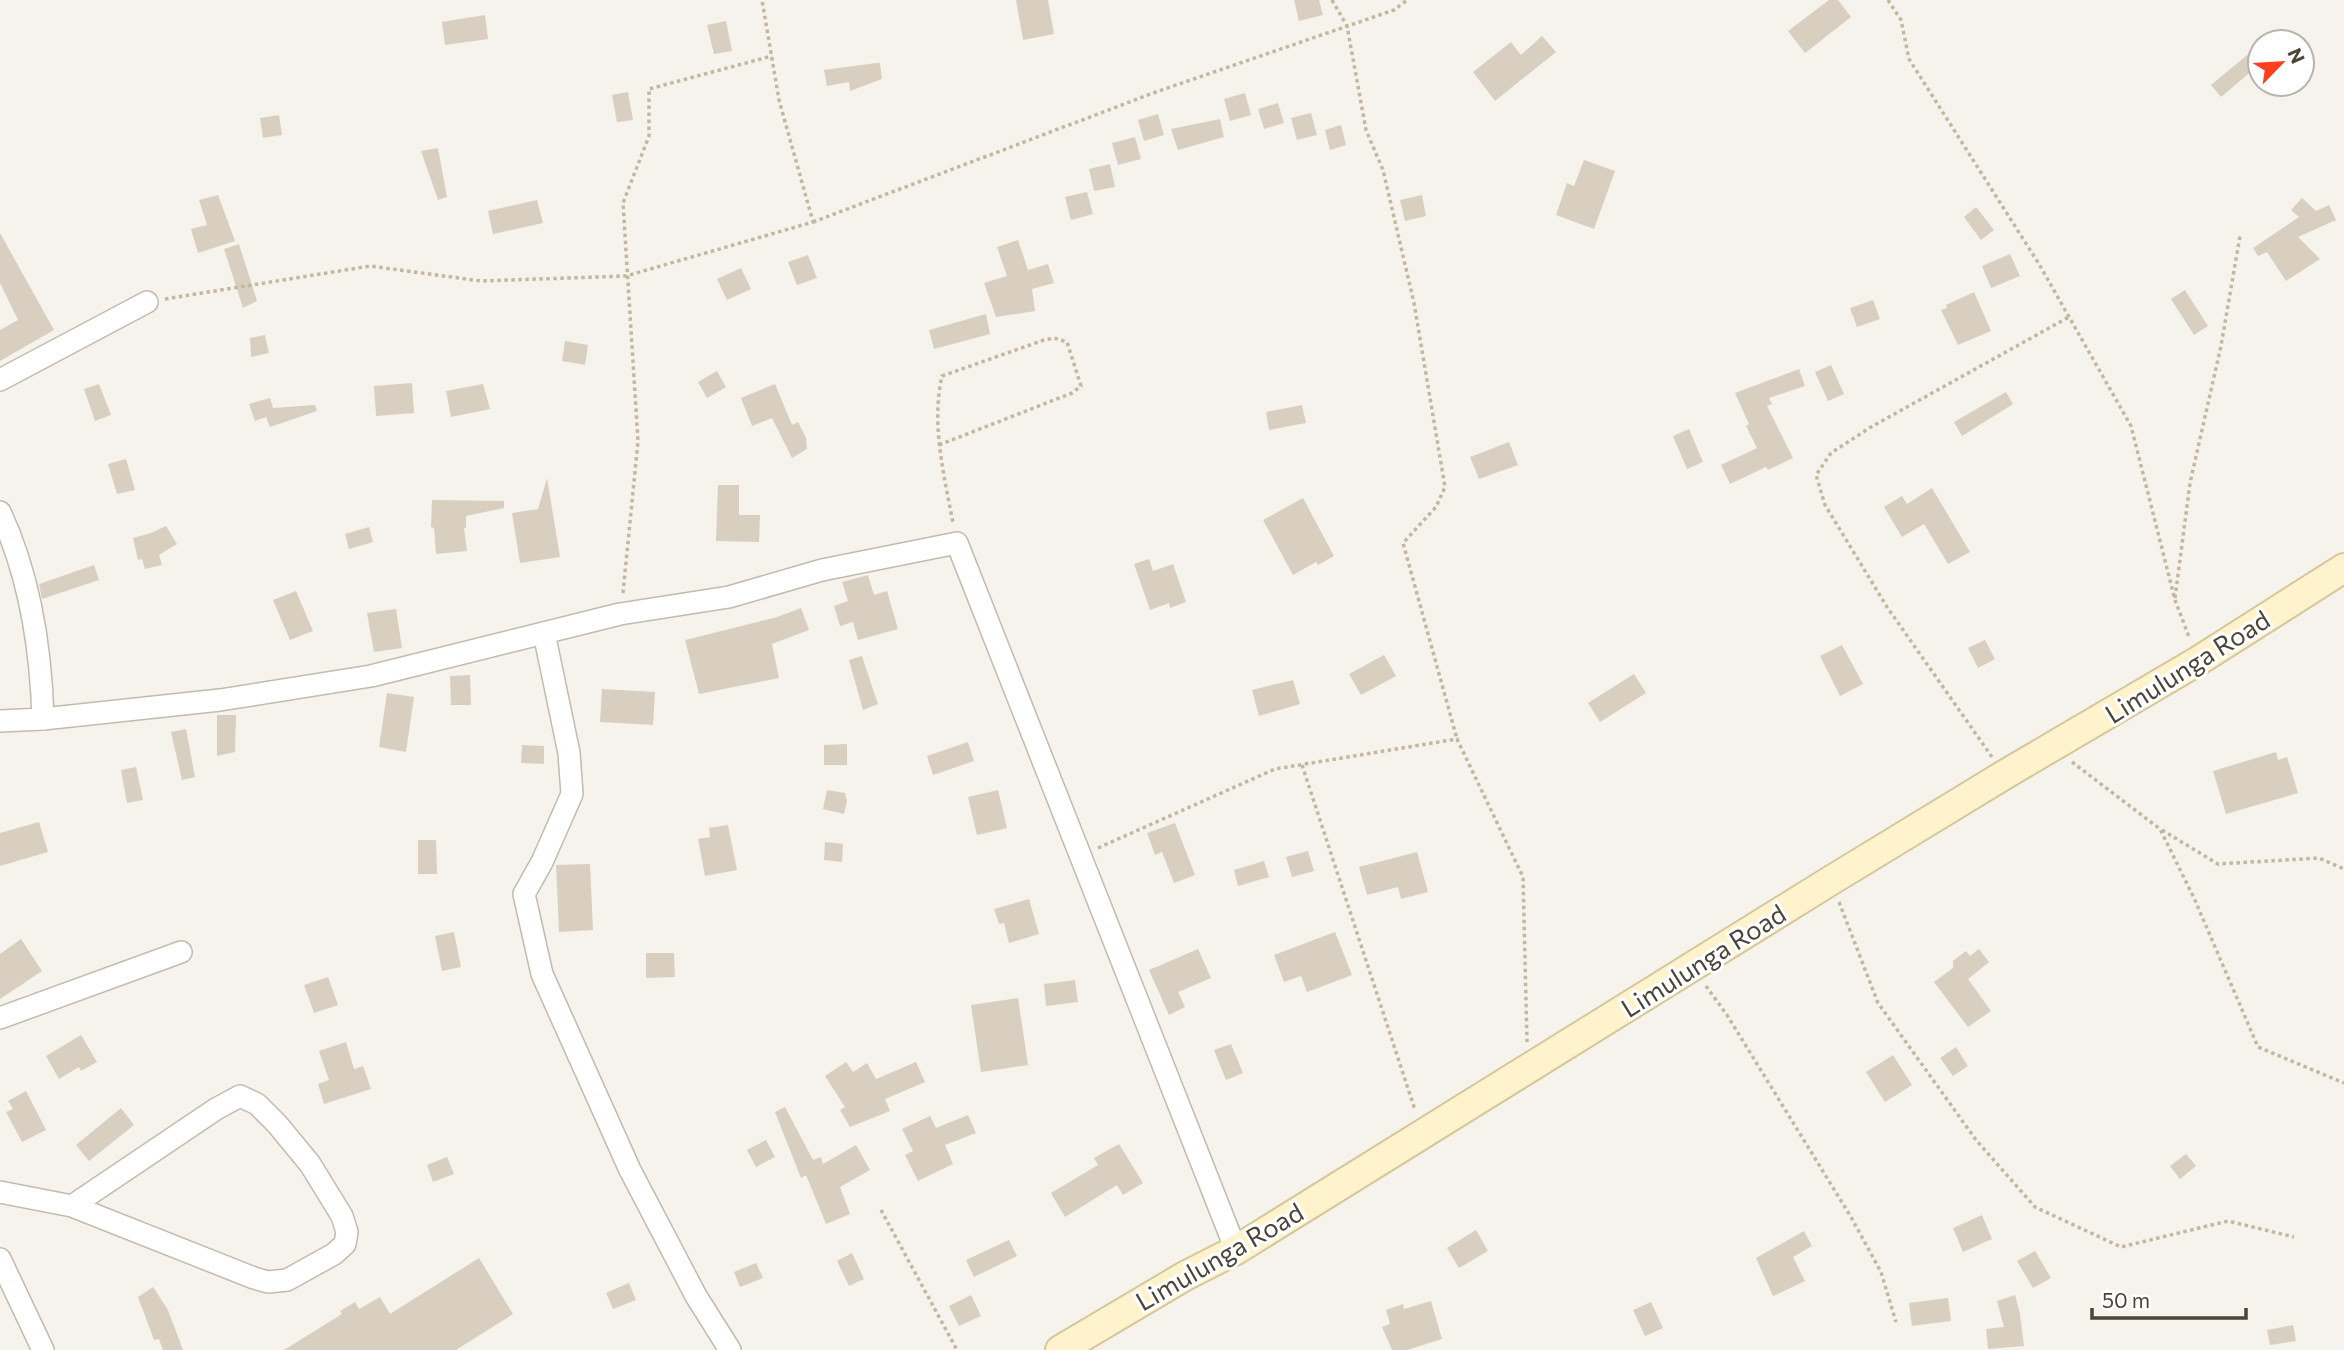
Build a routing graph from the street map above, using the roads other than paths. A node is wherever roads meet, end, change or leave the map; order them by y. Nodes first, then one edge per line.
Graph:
1 (147, 302) road end
2 (0, 380) edge
3 (0, 512) edge
4 (8, 553) edge
5 (2344, 568) edge
6 (544, 633) junction
7 (43, 719) junction
8 (0, 721) edge
9 (181, 952) dead end
10 (0, 1018) edge
11 (0, 1192) edge
12 (72, 1206) junction
13 (1236, 1250) junction
14 (0, 1259) edge
15 (43, 1350) edge
16 (730, 1350) edge
17 (1060, 1350) edge

1 - 2 street
3 - 4 street
4 - 7 street
5 - 13 main road, Limulunga Road
6 - 7 street
6 - 13 street
6 - 16 street
7 - 8 street
9 - 10 street
11 - 12 street
12 - 12 street
13 - 17 main road, Limulunga Road
14 - 15 street

